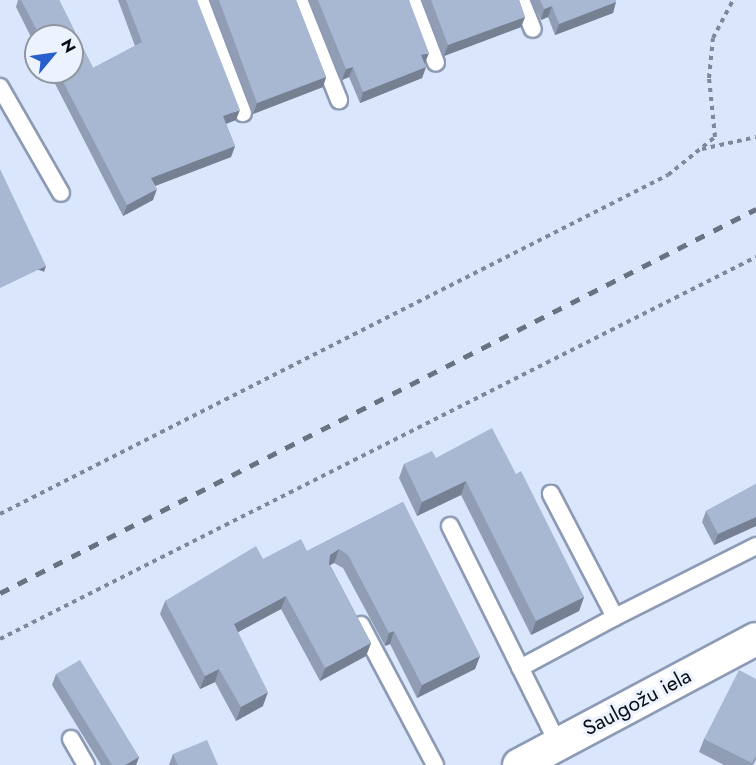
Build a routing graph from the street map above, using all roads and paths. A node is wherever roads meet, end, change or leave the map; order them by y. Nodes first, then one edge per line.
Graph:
1 (200, 0) edge
2 (299, 0) edge
3 (412, 0) edge
4 (521, 0) edge
5 (733, 0) edge
6 (533, 29) dead end
7 (436, 63) dead end
8 (0, 87) edge
9 (339, 100) dead end
10 (243, 113) dead end
11 (756, 137) edge
12 (699, 150) junction
13 (61, 193) dead end
14 (756, 257) edge
15 (551, 495) dead end
16 (0, 514) edge
17 (450, 526) dead end
18 (756, 546) edge
19 (350, 604) edge
20 (615, 617) junction
21 (0, 639) edge
22 (756, 639) edge
23 (520, 668) junction
24 (72, 739) dead end
25 (558, 744) junction
26 (86, 765) edge
27 (435, 765) edge
28 (519, 765) edge

1 - 10 lane
2 - 9 lane
3 - 7 lane
4 - 6 lane
5 - 12 path
8 - 13 lane
11 - 12 path
12 - 16 path
14 - 21 path
15 - 20 lane
17 - 23 lane
18 - 20 lane
19 - 27 lane
20 - 23 lane
22 - 25 street, Saulgožu iela
23 - 25 lane
24 - 26 lane
25 - 28 street, Saulgožu iela

